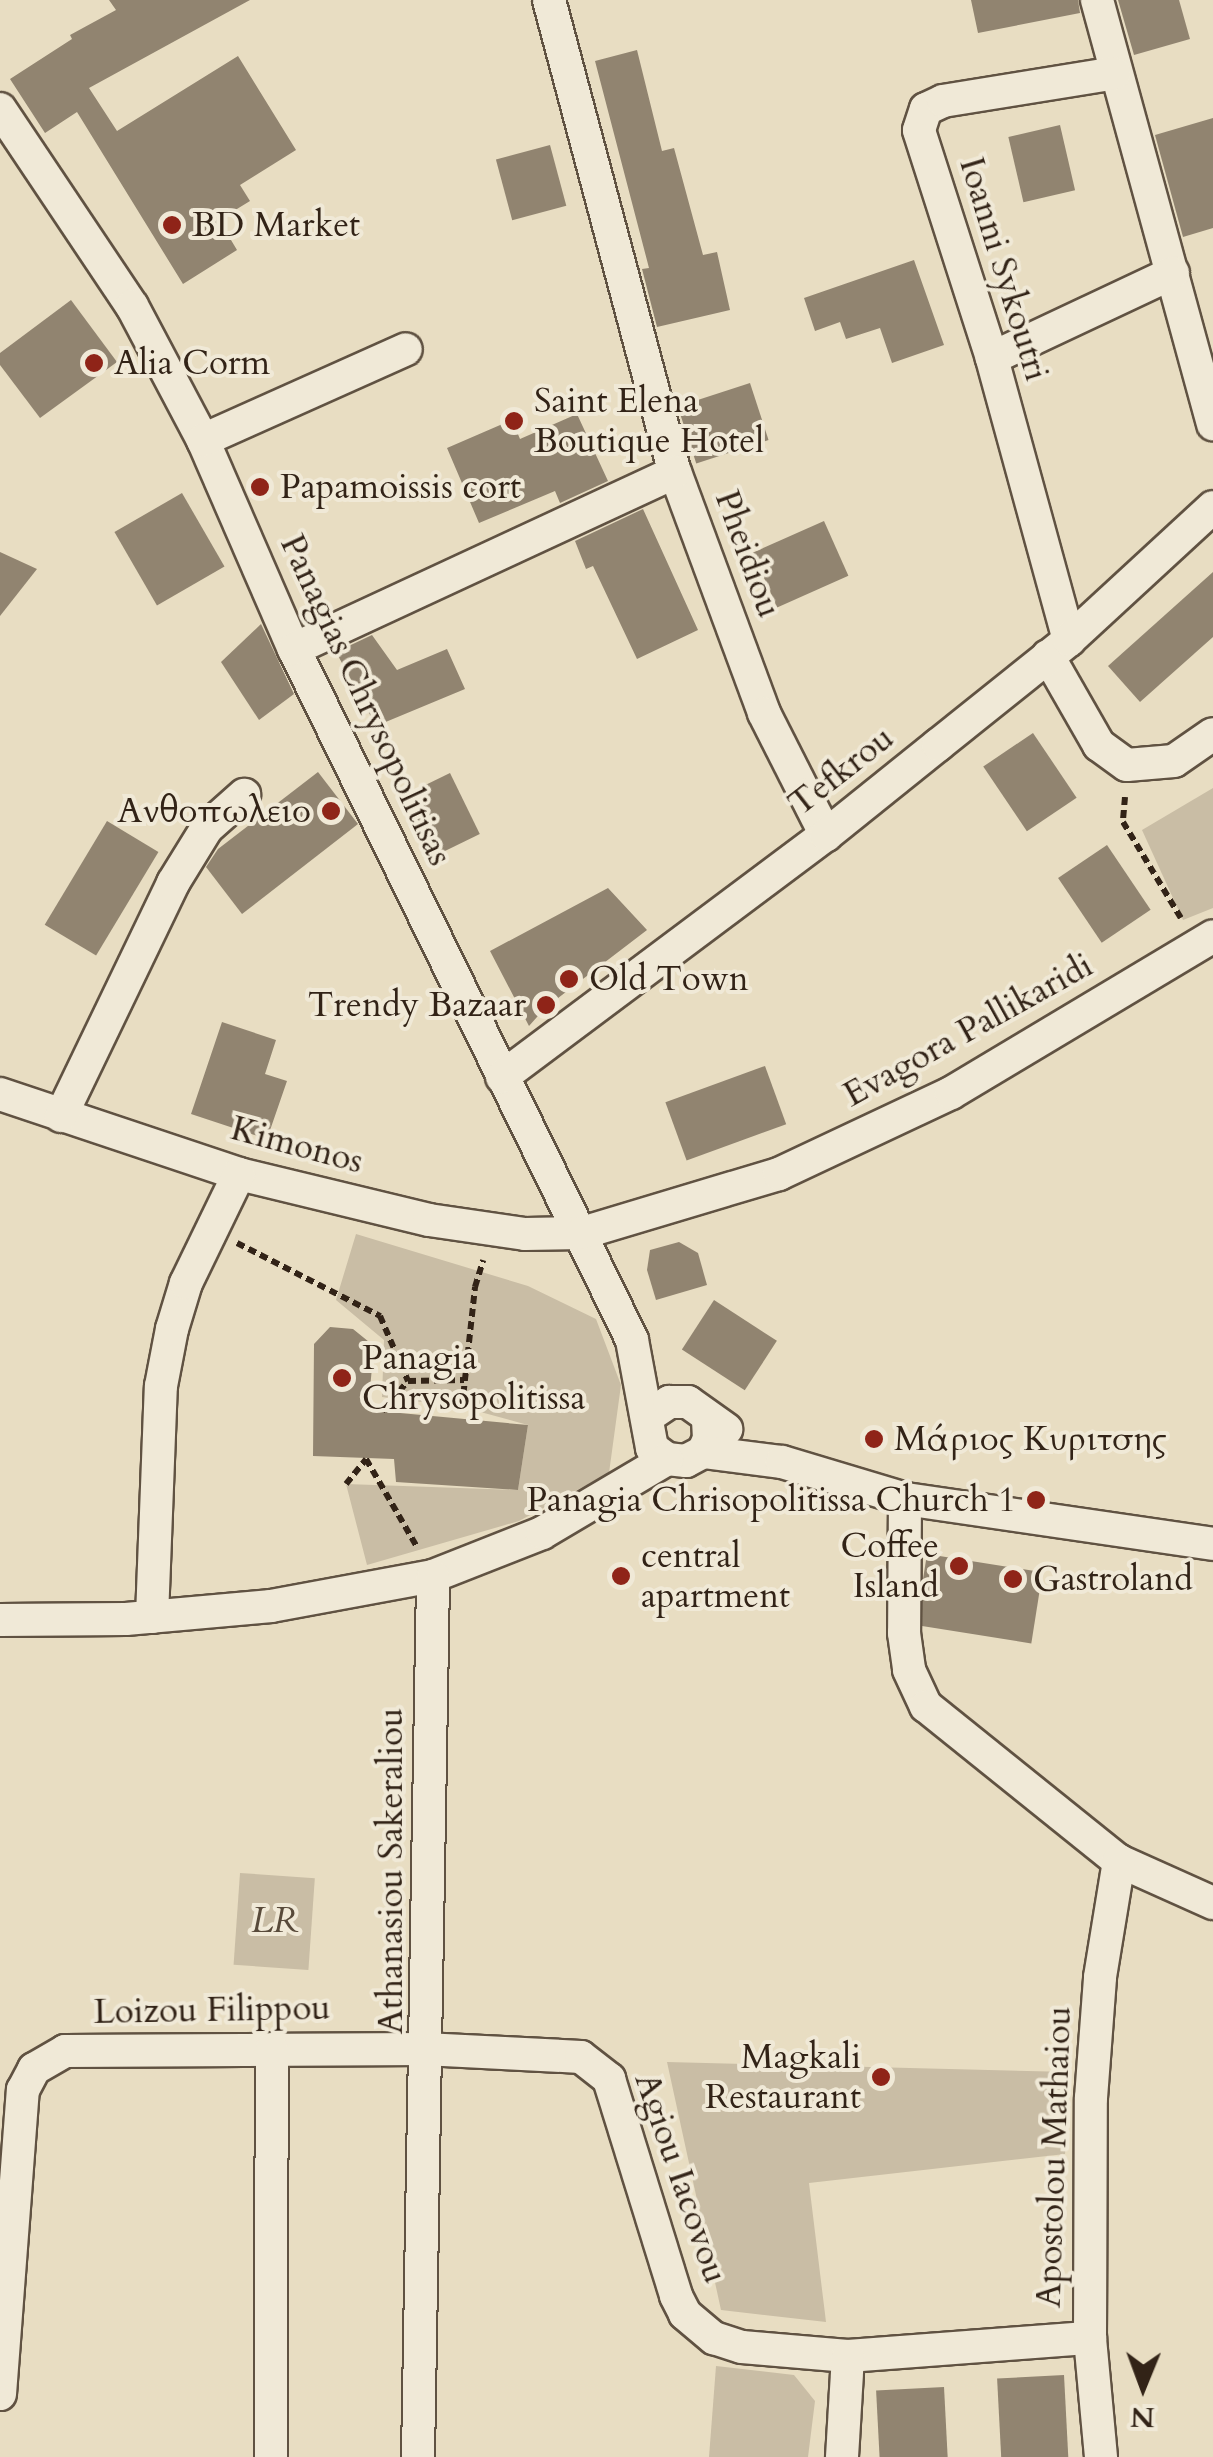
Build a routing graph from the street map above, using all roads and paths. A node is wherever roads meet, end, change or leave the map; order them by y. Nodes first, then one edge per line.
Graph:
1 (548, 0) edge
2 (1097, 0) edge
3 (1116, 73) junction
4 (0, 109) edge
5 (1173, 273) junction
6 (406, 349) dead end
7 (992, 358) junction
8 (1213, 424) edge
9 (203, 440) junction
10 (675, 472) junction
11 (1213, 507) edge
12 (1059, 648) junction
13 (294, 649) junction
14 (1213, 734) edge
15 (1127, 765) junction
16 (244, 795) dead end
17 (826, 835) junction
18 (1206, 941) edge
19 (502, 1077) junction
20 (0, 1094) edge
21 (61, 1116) junction
22 (239, 1174) junction
23 (210, 1228) junction
24 (582, 1233) junction
25 (482, 1264) dead end
26 (632, 1340) junction
27 (464, 1380) junction
28 (408, 1381) junction
29 (462, 1407) dead end
30 (698, 1410) junction
31 (382, 1412) dead end
32 (648, 1416) junction
33 (703, 1452) junction
34 (667, 1460) junction
35 (782, 1462) junction
36 (346, 1484) dead end
37 (905, 1500) junction
38 (1213, 1544) edge
39 (433, 1576) junction
40 (152, 1617) junction
41 (0, 1620) edge
42 (1119, 1861) junction
43 (1213, 1903) edge
44 (272, 2048) junction
45 (424, 2048) junction
46 (548, 2052) joint
47 (1090, 2338) junction
48 (848, 2356) junction
49 (0, 2394) edge
50 (271, 2457) edge
51 (418, 2457) edge
52 (842, 2457) edge
53 (1101, 2457) edge

1 - 10 street, Pheidiou
2 - 3 street
3 - 5 street
3 - 7 street, Ioanni Sykoutri
4 - 9 street, Panagias Chrysopolitisas
5 - 7 street
5 - 8 street
6 - 9 street
7 - 12 street, Ioanni Sykoutri
9 - 13 street, Panagias Chrysopolitisas
10 - 13 street
10 - 17 street, Pheidiou
11 - 12 street, Tefkrou
12 - 15 street, Ioanni Sykoutri
12 - 17 street, Tefkrou
13 - 19 street, Panagias Chrysopolitisas
14 - 15 street
15 - 18 path
16 - 21 street
17 - 19 street, Tefkrou
18 - 24 street, Evagora Pallikaridi
19 - 24 street, Panagias Chrysopolitisas
20 - 21 street, Kimonos
21 - 22 street, Kimonos
22 - 23 street
22 - 24 street, Kimonos
23 - 28 path
23 - 40 street
24 - 26 street, Panagias Chrysopolitisas
25 - 27 path
26 - 30 street, Panagias Chrysopolitisas
26 - 32 street, Panagias Chrysopolitisas
27 - 28 path
27 - 29 path
28 - 31 path
30 - 32 street
30 - 33 street
30 - 35 street, Panagias Chrysopolitisas
32 - 34 street
33 - 34 street
33 - 35 street
34 - 39 street
35 - 37 street
36 - 39 path
37 - 38 street
37 - 42 street
39 - 40 street
39 - 45 street, Athanasiou Sakeraliou
40 - 41 street
42 - 43 street
42 - 47 street, Apostolou Mathaiou
44 - 45 street, Loizou Filippou
44 - 49 street, Loizou Filippou
44 - 50 street
45 - 46 street, Athanasiou Sakeraliou
45 - 51 street
46 - 48 street, Agiou Iacovou
47 - 48 street, Agiou Iacovou
47 - 53 street, Apostolou Mathaiou
48 - 52 street

